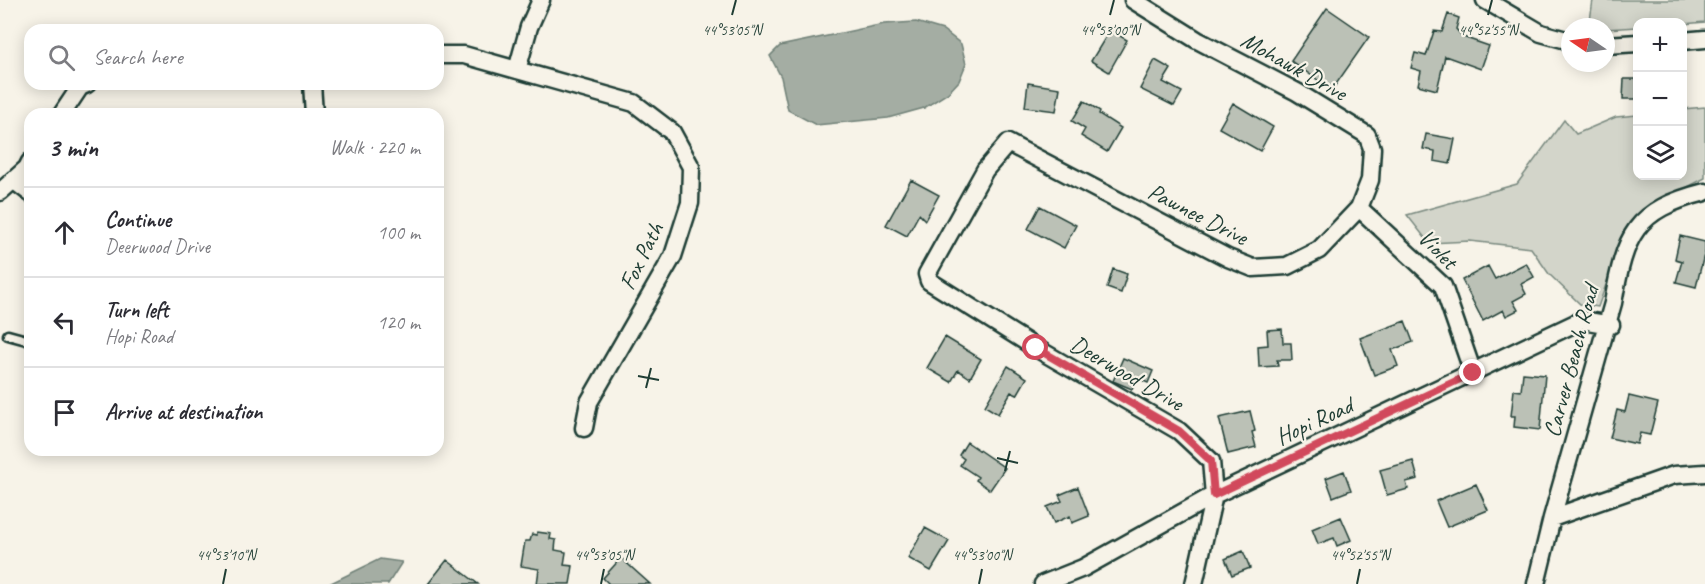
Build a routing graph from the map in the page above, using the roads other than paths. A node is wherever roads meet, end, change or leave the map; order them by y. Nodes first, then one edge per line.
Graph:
1 (541, 0) edge
2 (1133, 0) edge
3 (1485, 0) edge
4 (1561, 39) edge
5 (1705, 39) edge
6 (1687, 41) edge
7 (1633, 43) edge
8 (1615, 44) edge
9 (444, 55) edge
10 (517, 70) junction
11 (78, 90) edge
12 (312, 90) edge
13 (66, 108) edge
14 (314, 108) edge
15 (24, 168) edge
16 (13, 180) junction
17 (24, 188) edge
18 (0, 192) edge
19 (1705, 192) edge
20 (1359, 208) junction
21 (927, 274) joint
22 (1609, 324) junction
23 (8, 335) dead end
24 (24, 339) edge
25 (1473, 373) junction
26 (584, 428) dead end
27 (1705, 473) edge
28 (1214, 495) junction
29 (1552, 518) junction
30 (1043, 584) edge
31 (1194, 584) edge
32 (1536, 584) edge

1 - 10 street
2 - 20 street, Mohawk Drive
3 - 4 street
5 - 6 street
7 - 8 street
9 - 10 street, Fox Path
10 - 26 street, Fox Path
11 - 13 street
12 - 14 street
15 - 16 street
16 - 17 street
16 - 18 street
19 - 22 street, Carver Beach Road
20 - 21 street, Pawnee Drive
20 - 25 street, Violet
21 - 28 street, Deerwood Drive
22 - 25 street, Hopi Road
22 - 29 street, Carver Beach Road
23 - 24 lane
25 - 28 street, Hopi Road
27 - 29 street
28 - 30 street, Hopi Road
28 - 31 street
29 - 32 street, Carver Beach Road

